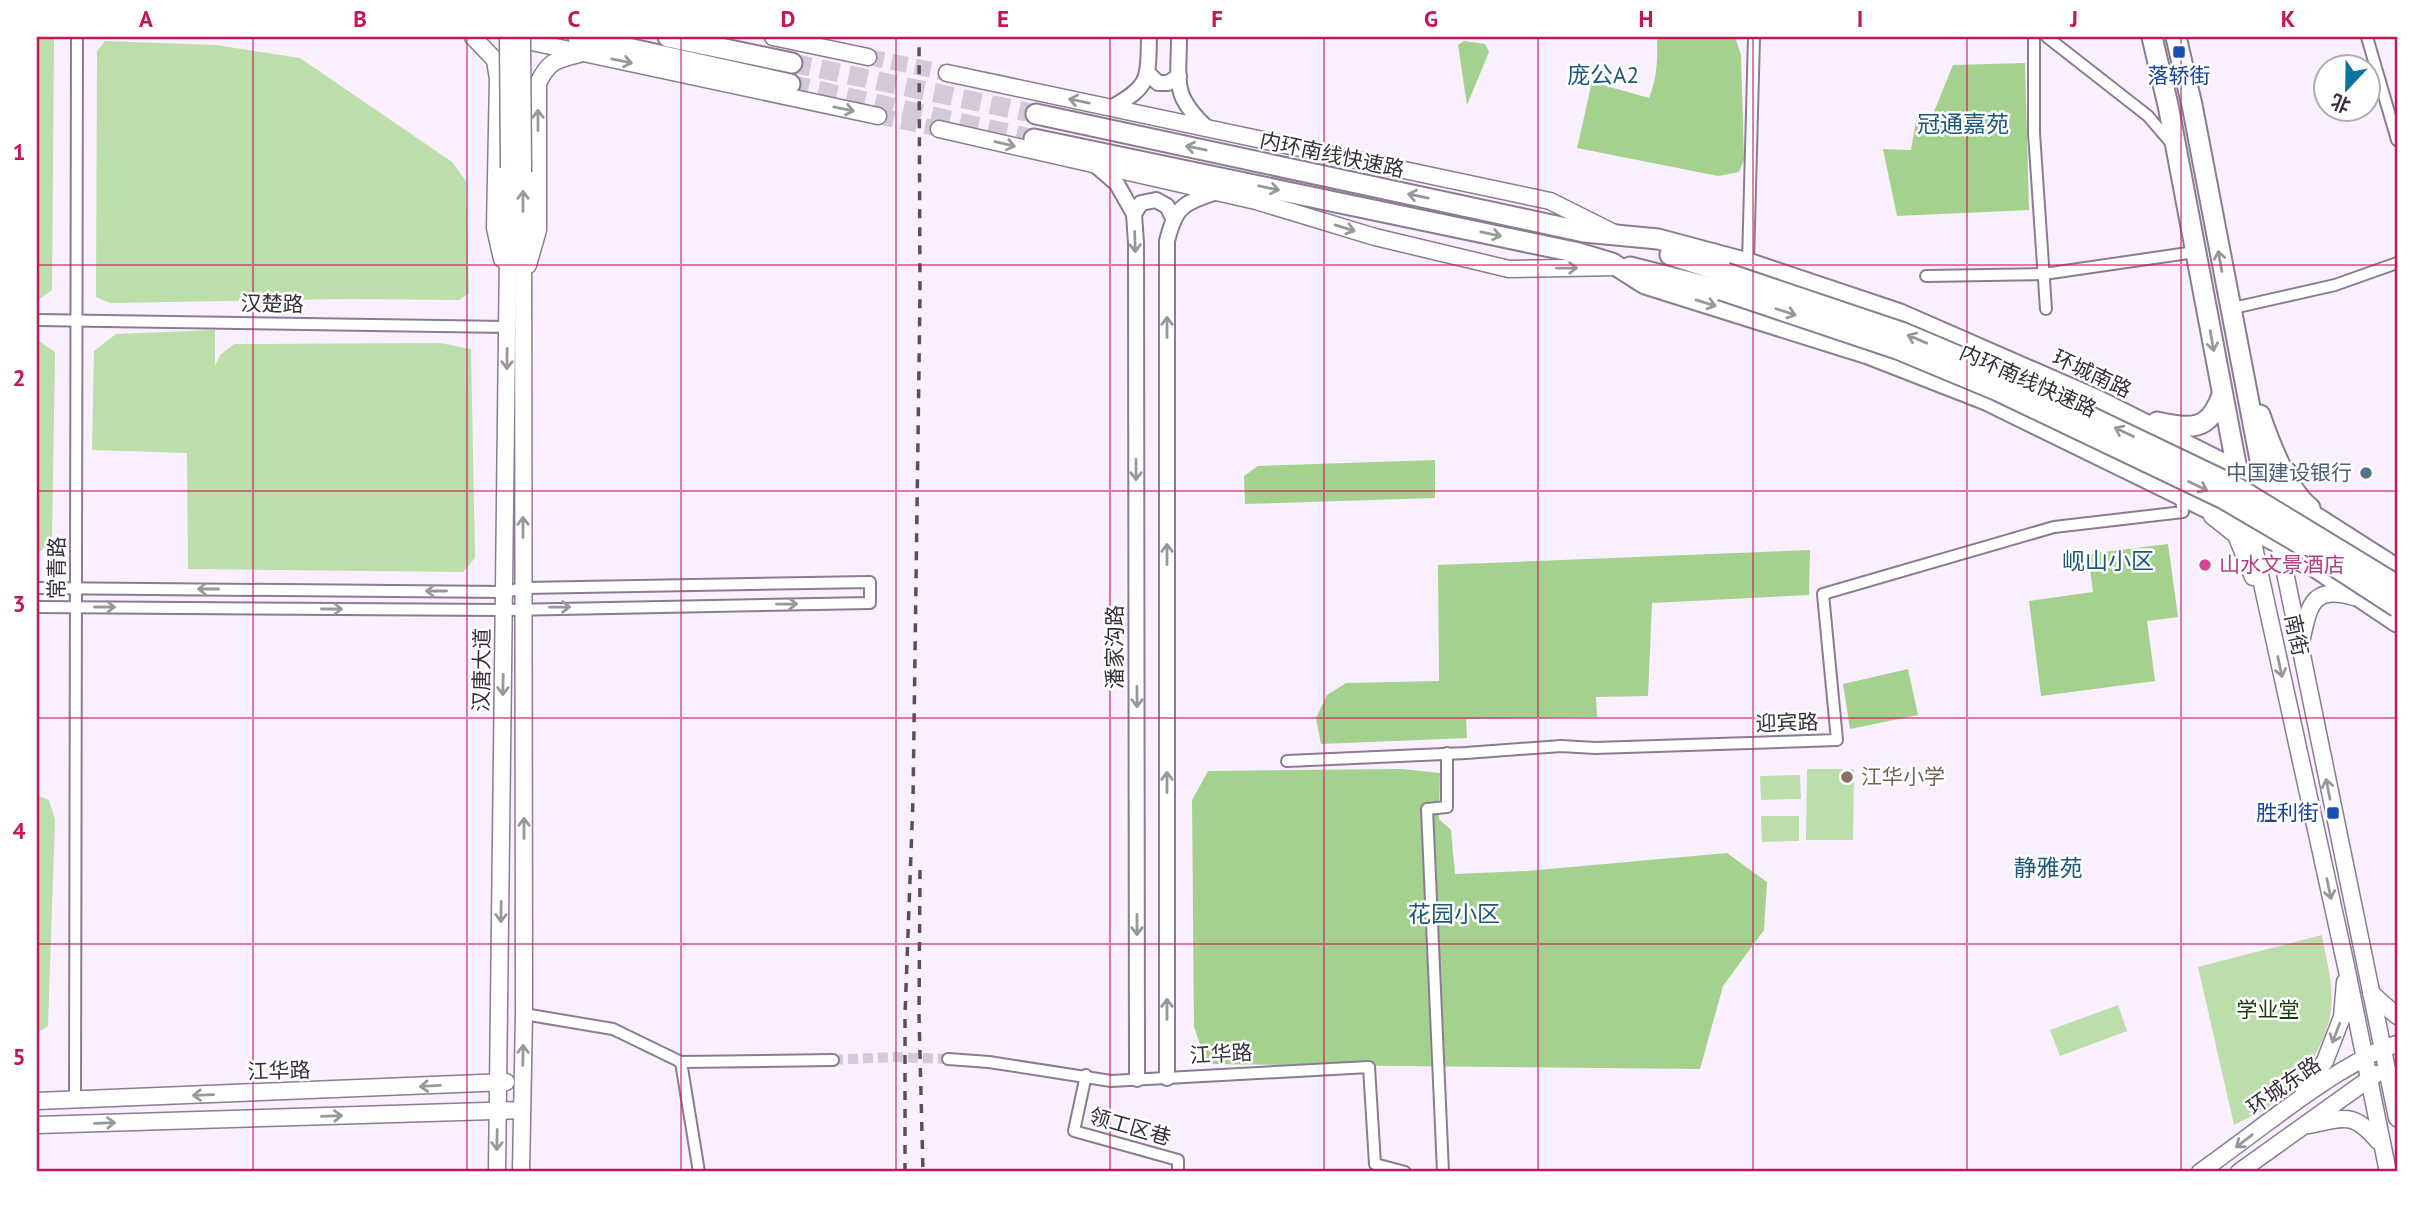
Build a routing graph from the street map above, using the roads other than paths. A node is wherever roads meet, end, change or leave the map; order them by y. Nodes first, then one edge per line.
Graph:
1 (77, 37) edge
2 (473, 37) edge
3 (507, 37) edge
4 (522, 37) edge
5 (668, 37) edge
6 (773, 37) edge
7 (1149, 37) edge
8 (1179, 37) edge
9 (1754, 37) edge
10 (2034, 37) edge
11 (2047, 37) edge
12 (2151, 37) edge
13 (2176, 37) edge
14 (2367, 37) edge
15 (580, 45) edge
16 (868, 57) tunnel mouth
17 (792, 63) tunnel mouth
18 (947, 73) tunnel mouth
19 (1149, 74) junction
20 (1179, 76) junction
21 (498, 79) junction
22 (538, 83) junction
23 (790, 83) tunnel mouth
24 (1111, 108) junction
25 (1036, 114) tunnel mouth
26 (878, 116) tunnel mouth
27 (1207, 128) junction
28 (939, 129) tunnel mouth
29 (1034, 139) tunnel mouth
30 (2397, 141) edge
31 (1276, 142) junction
32 (2176, 148) junction
33 (1094, 164) junction
34 (1271, 165) junction
35 (516, 170) junction
36 (1216, 192) junction
37 (1134, 214) junction
38 (1173, 218) junction
39 (1619, 236) junction
40 (2195, 252) junction
41 (1748, 263) junction
42 (2397, 263) edge
43 (1615, 265) junction
44 (2044, 274) junction
45 (1926, 276) dead end
46 (515, 282) junction
47 (1724, 282) junction
48 (2046, 309) dead end
49 (2229, 309) junction
50 (37, 320) edge
51 (77, 320) junction
52 (507, 327) junction
53 (2237, 347) junction
54 (2222, 395) junction
55 (2129, 416) junction
56 (2237, 470) junction
57 (2263, 484) junction
58 (2184, 496) junction
59 (2250, 529) junction
60 (2279, 543) junction
61 (2361, 546) junction
62 (2397, 569) edge
63 (2397, 585) edge
64 (37, 588) edge
65 (76, 588) junction
66 (524, 588) junction
67 (504, 592) junction
68 (2364, 600) junction
69 (37, 607) edge
70 (76, 607) junction
71 (2397, 607) edge
72 (524, 608) junction
73 (504, 610) junction
74 (2397, 622) edge
75 (2271, 623) junction
76 (2300, 647) junction
77 (1447, 753) junction
78 (1287, 761) dead end
79 (2346, 966) junction
80 (2371, 993) junction
81 (524, 1014) junction
82 (2397, 1016) edge
83 (2389, 1046) edge
84 (2365, 1057) junction
85 (948, 1059) tunnel mouth
86 (834, 1060) tunnel mouth
87 (681, 1062) junction
88 (2392, 1068) edge
89 (1086, 1075) junction
90 (1167, 1078) junction
91 (2369, 1078) junction
92 (1138, 1079) junction
93 (498, 1082) junction
94 (523, 1082) junction
95 (2299, 1097) junction
96 (75, 1100) junction
97 (37, 1101) edge
98 (522, 1110) junction
99 (498, 1111) junction
100 (2397, 1118) edge
101 (37, 1125) edge
102 (2303, 1126) junction
103 (2381, 1144) junction
104 (497, 1172) edge
105 (522, 1172) edge
106 (699, 1172) edge
107 (1178, 1172) edge
108 (1402, 1172) edge
109 (1443, 1172) edge
110 (2200, 1172) edge
111 (2238, 1172) edge
112 (2388, 1172) edge

1 - 51 street, 常青路
2 - 21 main road
3 - 15 main road
3 - 35 main road, bridge
4 - 35 main road, bridge
5 - 17 highway
6 - 16 main road
7 - 19 street
8 - 20 street
9 - 41 street
10 - 44 street
11 - 32 street
12 - 32 highway, 南街
49 -> 13 highway, 南街
14 - 30 street
15 - 22 main road
15 - 23 highway
15 -> 26 main road
24 -> 18 main road
19 - 20 street
19 - 24 street
20 - 27 street
21 - 22 main road
21 - 46 main road
46 -> 22 main road
24 - 27 main road
34 -> 25 highway, 内环南线快速路
27 - 31 main road
28 -> 33 main road
29 -> 43 highway, 内环南线快速路
31 - 34 main road
31 - 39 main road
32 - 40 highway, 南街
33 - 36 main road
33 - 37 street, 潘家沟路
39 -> 34 highway, 内环南线快速路
35 - 46 main road, 汉唐大道
36 - 38 street
36 -> 43 main road
37 - 38 street
37 -> 92 street, 潘家沟路
90 -> 38 street
39 - 41 highway, 内环南线快速路
39 - 47 highway, 内环南线快速路
40 - 44 street
40 -> 54 highway, 南街
41 - 55 highway, 环城南路
42 - 49 street
43 - 47 highway, 内环南线快速路
43 -> 58 highway, 内环南线快速路
44 - 45 street
44 - 48 street
46 - 52 main road, 汉唐大道
66 -> 46 main road, 汉唐大道
63 -> 47 highway, 内环南线快速路, bridge
47 -> 71 highway, 内环南线快速路, bridge
49 - 53 highway, 南街
50 - 51 street, 汉楚路
51 - 52 street, 汉楚路
51 - 65 street, 常青路
52 -> 67 main road, 汉唐大道
53 - 57 highway, 南街
53 - 61 highway
54 - 55 highway
54 - 56 highway, 南街
55 - 56 highway, 环城南路
56 - 57 highway, 环城南路
56 - 59 highway, 南街
57 - 60 highway, 南街
57 - 61 highway, 环城南路
58 - 59 highway
58 - 75 main road
58 - 77 street, 迎宾路
59 - 60 highway
59 - 75 main road, 南街
60 - 68 highway
60 - 76 main road, 南街
61 - 62 highway, 环城南路
64 - 65 street
67 -> 65 street
65 - 70 street, 常青路
66 - 67 street
66 - 72 main road, 汉唐大道
72 -> 66 street
67 - 73 main road, 汉唐大道
68 - 74 highway
68 - 76 main road
69 - 70 street
70 -> 73 street
70 - 96 street, 常青路
72 - 73 street
81 -> 72 main road, 汉唐大道
73 -> 93 main road, 汉唐大道
75 -> 79 main road, 南街
80 -> 76 main road, 南街
77 - 78 street, 迎宾路
77 - 109 street
79 - 84 main road, 南街
79 -> 95 main road
80 - 82 main road
80 - 83 main road, 南街
81 - 87 street
94 -> 81 main road, 汉唐大道
83 - 84 main road, 环城东路
83 - 88 main road, 南街
84 - 91 main road, 南街
84 - 95 main road, 环城东路
85 - 89 street, 江华路
86 - 87 street
87 - 106 street
88 - 91 main road, 环城东路
88 - 100 main road, 南街
89 - 92 street, 江华路
89 - 107 street, 领工区巷
90 - 92 street, 江华路
90 - 108 street, 江华路
91 - 102 main road, 环城东路
91 - 103 main road, 南街
93 - 94 main road, 江华路
93 -> 96 main road, 江华路
93 - 99 main road, 汉唐大道
94 - 98 main road, 汉唐大道
95 -> 110 main road, 环城东路
96 - 97 main road, 江华路
98 - 99 main road
98 - 105 main road, 汉唐大道
101 -> 99 main road
99 -> 104 main road, 汉唐大道
102 - 103 main road
102 - 111 main road, 环城东路
103 - 112 main road, 南街

